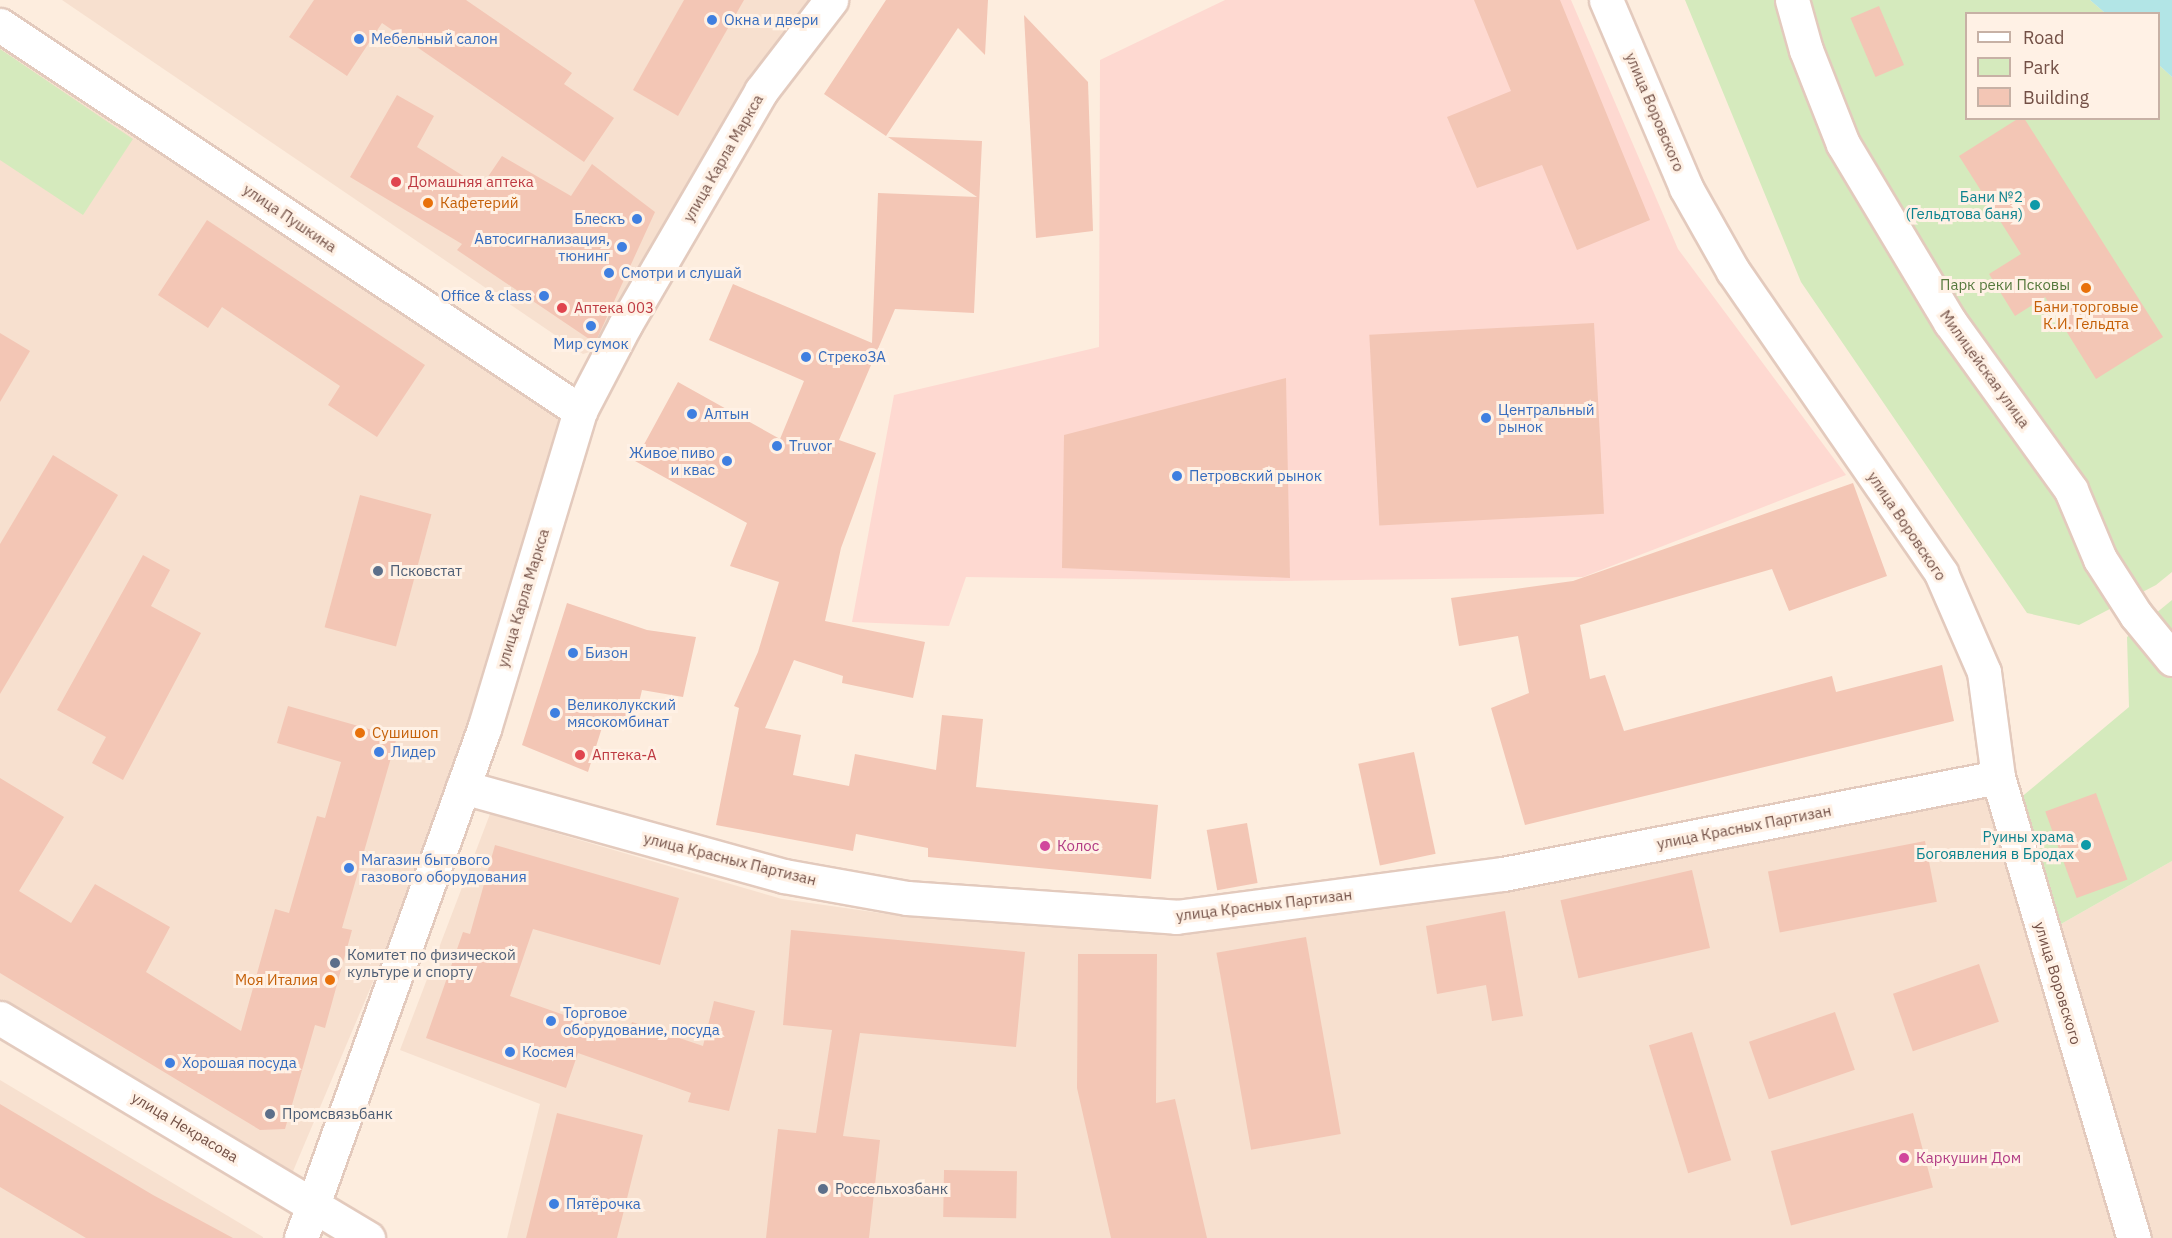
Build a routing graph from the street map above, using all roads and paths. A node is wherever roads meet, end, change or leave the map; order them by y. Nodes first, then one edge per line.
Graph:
1 (831, 0) edge
2 (1606, 0) edge
3 (1792, 0) edge
4 (0, 25) edge
5 (580, 411) junction
6 (2172, 659) edge
7 (1998, 777) junction
8 (463, 787) junction
9 (0, 1017) edge
10 (316, 1205) junction
11 (301, 1238) edge
12 (368, 1238) edge
13 (2134, 1238) edge

1 - 5 street, улица Карла Маркса
2 - 7 street, улица Воровского
3 - 6 street, Милицейская улица
4 - 5 street, улица Пушкина
5 - 8 street, улица Карла Маркса
7 - 8 street, улица Красных Партизан
7 - 13 street, улица Воровского
8 - 10 street, улица Карла Маркса
9 - 10 street, улица Некрасова
10 - 11 street, улица Карла Маркса
10 - 12 street, улица Некрасова

